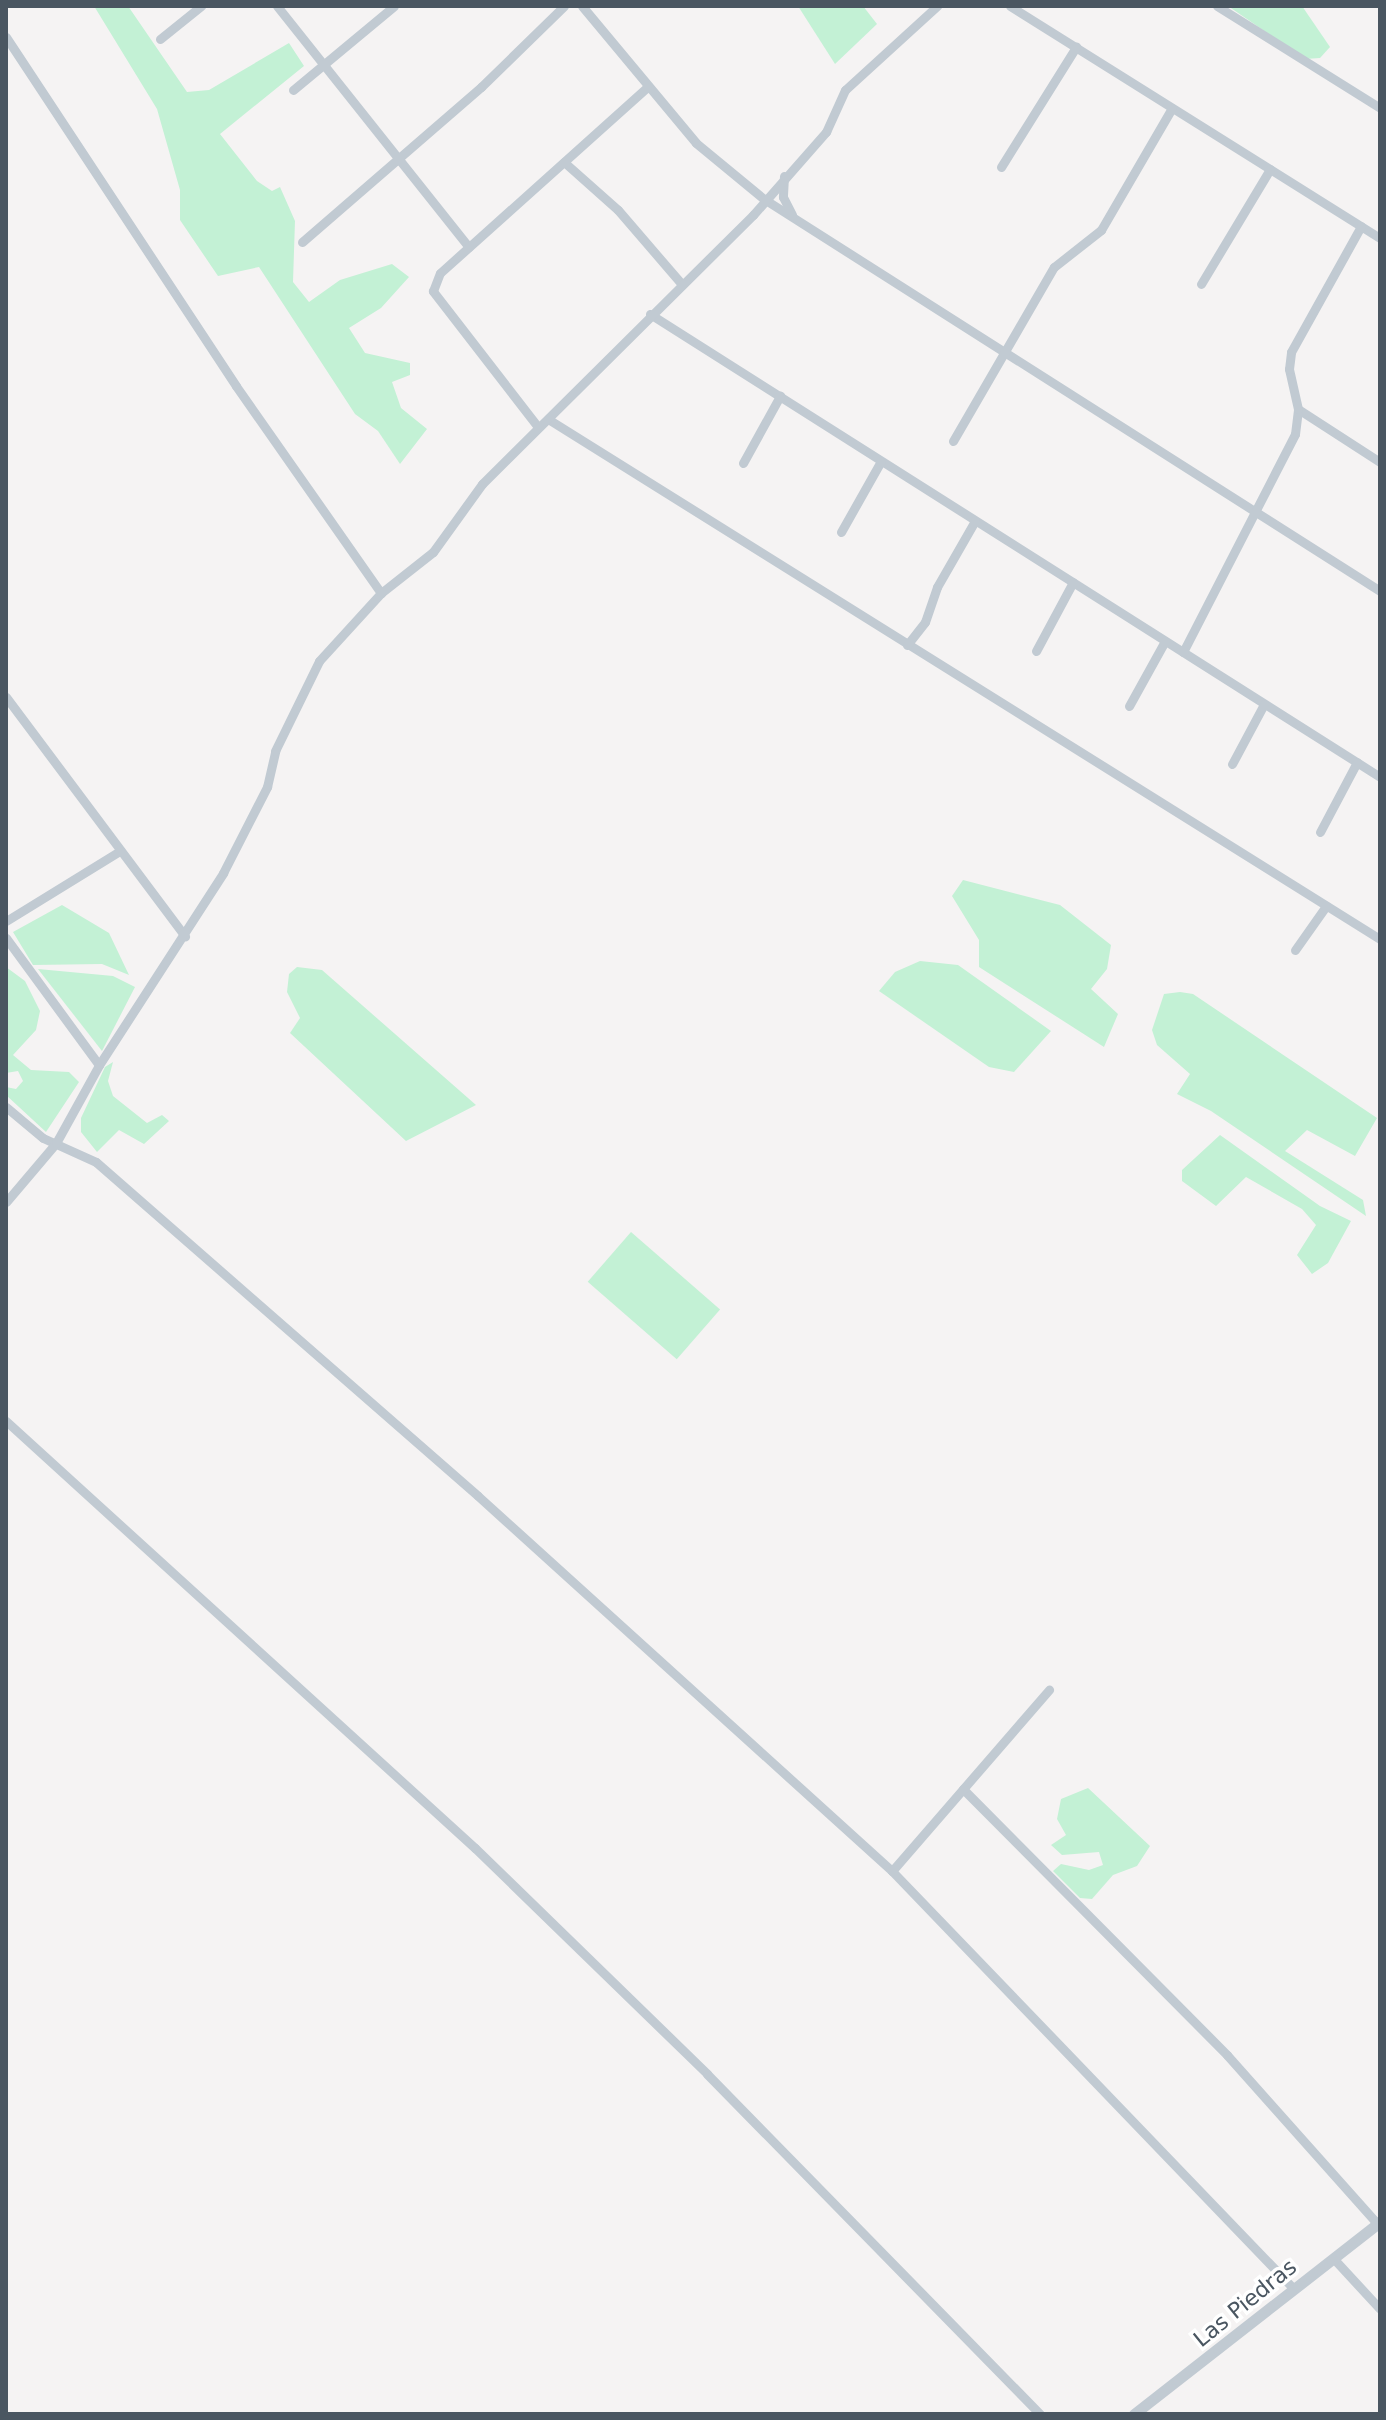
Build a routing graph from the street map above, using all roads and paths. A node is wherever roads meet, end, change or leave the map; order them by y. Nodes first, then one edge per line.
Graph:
1 (201, 6) edge
2 (277, 6) edge
3 (394, 6) edge
4 (564, 6) edge
5 (582, 6) edge
6 (937, 6) edge
7 (1010, 6) edge
8 (1217, 6) edge
9 (6, 37) edge
10 (160, 39) dead end
11 (1076, 47) junction
12 (324, 65) junction
13 (647, 87) junction
14 (293, 90) dead end
15 (1172, 108) junction
16 (1380, 108) edge
17 (397, 157) junction
18 (564, 162) junction
19 (1001, 167) dead end
20 (1270, 169) junction
21 (784, 175) junction
22 (764, 199) junction
23 (794, 218) junction
24 (1361, 226) junction
25 (1380, 238) edge
26 (302, 242) dead end
27 (469, 247) junction
28 (680, 282) junction
29 (1201, 284) dead end
30 (650, 314) junction
31 (1007, 353) junction
32 (780, 396) junction
33 (1298, 409) junction
34 (548, 419) junction
35 (538, 427) junction
36 (953, 441) dead end
37 (881, 461) junction
38 (1380, 462) edge
39 (743, 463) dead end
40 (1259, 512) junction
41 (975, 521) junction
42 (841, 532) dead end
43 (1073, 582) junction
44 (1380, 591) edge
45 (381, 593) junction
46 (1165, 641) junction
47 (907, 645) junction
48 (1036, 651) dead end
49 (1183, 652) junction
50 (6, 697) edge
51 (1264, 704) junction
52 (1129, 706) dead end
53 (1357, 762) junction
54 (1232, 764) dead end
55 (1380, 777) edge
56 (1320, 832) dead end
57 (120, 851) junction
58 (1326, 906) junction
59 (6, 921) edge
60 (185, 936) junction
61 (6, 938) edge
62 (1380, 939) edge
63 (1295, 950) dead end
64 (99, 1065) junction
65 (6, 1107) edge
66 (56, 1143) junction
67 (6, 1202) edge
68 (6, 1421) edge
69 (1049, 1690) dead end
70 (963, 1789) junction
71 (892, 1871) junction
72 (1379, 2224) edge
73 (1333, 2258) junction
74 (1293, 2288) junction
75 (1380, 2309) edge
76 (1040, 2414) edge
77 (1134, 2414) edge

1 - 10 street
2 - 12 street
3 - 12 street
4 - 17 street
5 - 13 street
6 - 21 street
7 - 11 street
8 - 16 street
9 - 45 street
11 - 15 street
11 - 19 street
12 - 14 street
12 - 17 street
13 - 18 street
13 - 22 street
15 - 20 street
15 - 31 street
17 - 26 street
17 - 27 street
18 - 27 street
18 - 28 street
20 - 24 street
20 - 29 street
21 - 22 street
21 - 23 street
22 - 23 street
22 - 28 street
23 - 31 street
24 - 25 street
24 - 33 street
27 - 35 street
28 - 30 street
30 - 32 street
30 - 34 street
31 - 36 street
31 - 40 street
32 - 37 street
32 - 39 street
33 - 38 street
33 - 40 street
34 - 35 street
34 - 47 street
35 - 45 street
37 - 41 street
37 - 42 street
40 - 44 street
40 - 49 street
41 - 43 street
41 - 47 street
43 - 46 street
43 - 48 street
45 - 60 street
46 - 49 street
46 - 52 street
47 - 58 street
49 - 51 street
50 - 57 street
51 - 53 street
51 - 54 street
53 - 55 street
53 - 56 street
57 - 59 street
57 - 60 street
58 - 62 street
58 - 63 street
60 - 64 street
61 - 64 street
64 - 66 street
65 - 66 street
66 - 67 street
66 - 71 street
68 - 76 street
69 - 70 street
70 - 71 street
70 - 72 street
71 - 74 street
72 - 73 street, Las Piedras
73 - 74 street, Las Piedras
73 - 75 street
74 - 77 street, Las Piedras

